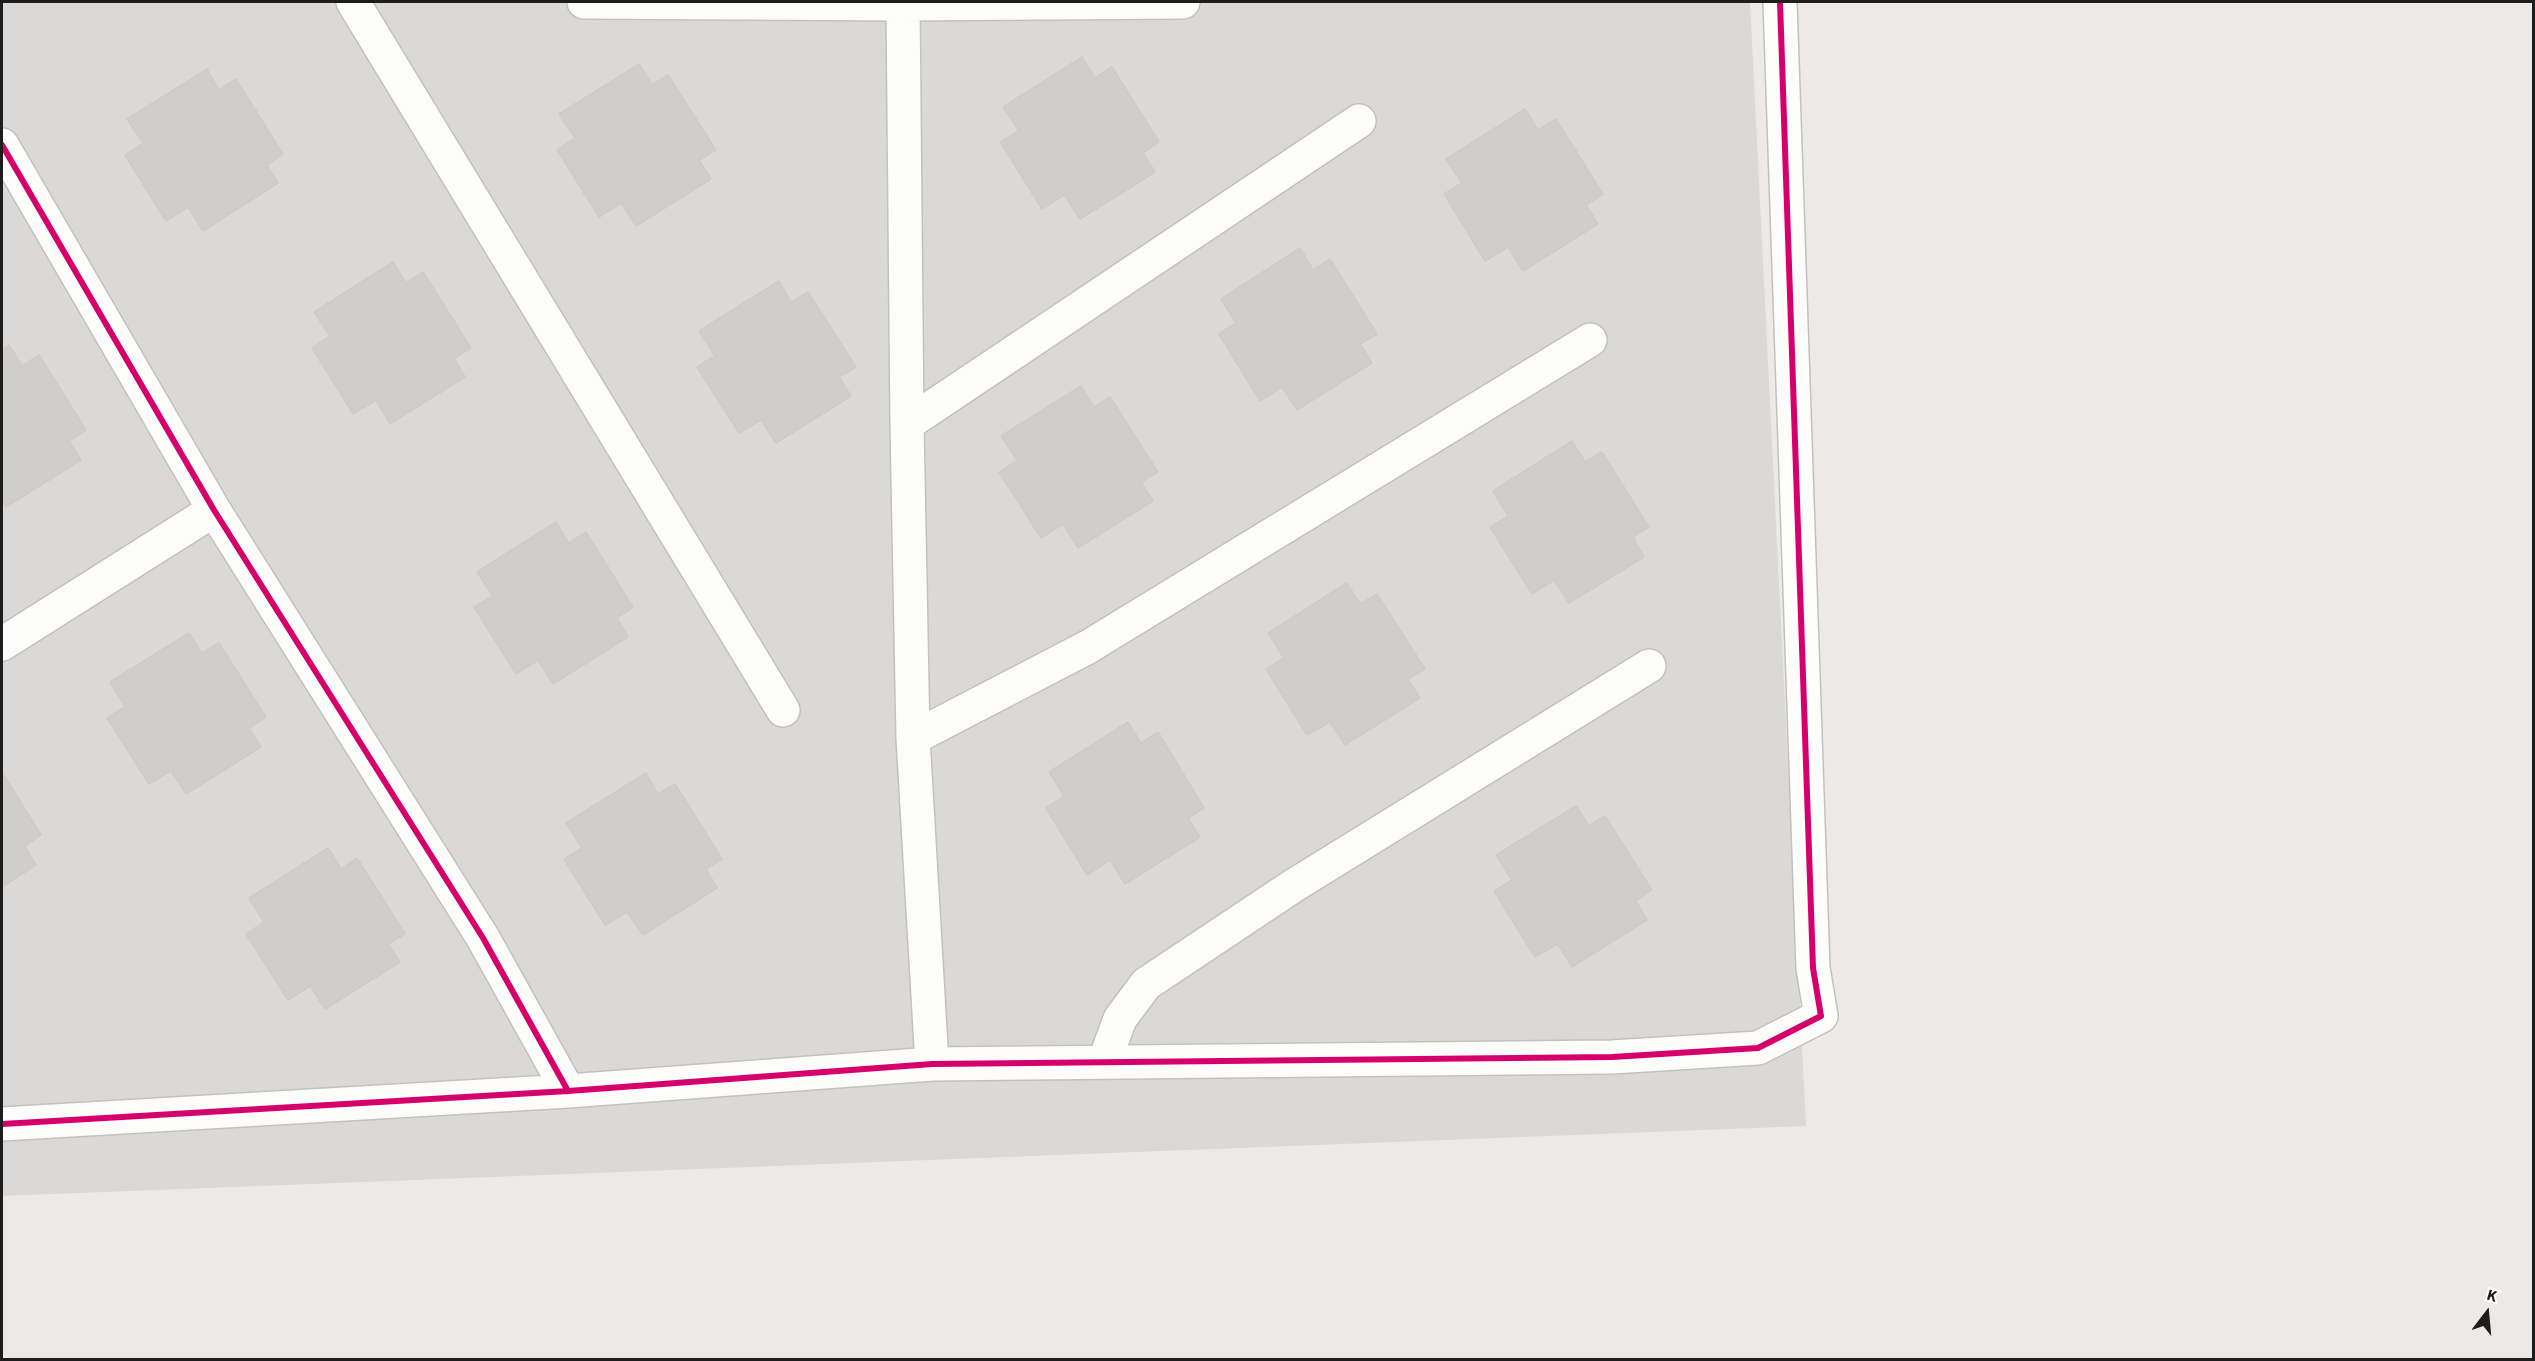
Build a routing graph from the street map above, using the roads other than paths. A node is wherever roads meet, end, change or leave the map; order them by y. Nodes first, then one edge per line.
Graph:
1 (353, 2) edge
2 (584, 2) edge
3 (1183, 2) edge
4 (1780, 2) edge
5 (903, 4) junction
6 (1359, 121) dead end
7 (2, 145) edge
8 (1590, 340) dead end
9 (907, 424) junction
10 (214, 510) junction
11 (2, 644) edge
12 (1649, 666) dead end
13 (783, 710) dead end
14 (914, 738) junction
15 (1104, 1062) junction
16 (932, 1064) junction
17 (568, 1091) junction
18 (2, 1124) edge

1 - 13 street
2 - 5 street
3 - 5 street
4 - 15 street
5 - 9 street
6 - 9 street
7 - 10 street
8 - 14 street
9 - 14 street
10 - 11 street
10 - 17 street
12 - 15 street
14 - 16 street
15 - 16 street
16 - 17 street
17 - 18 street

